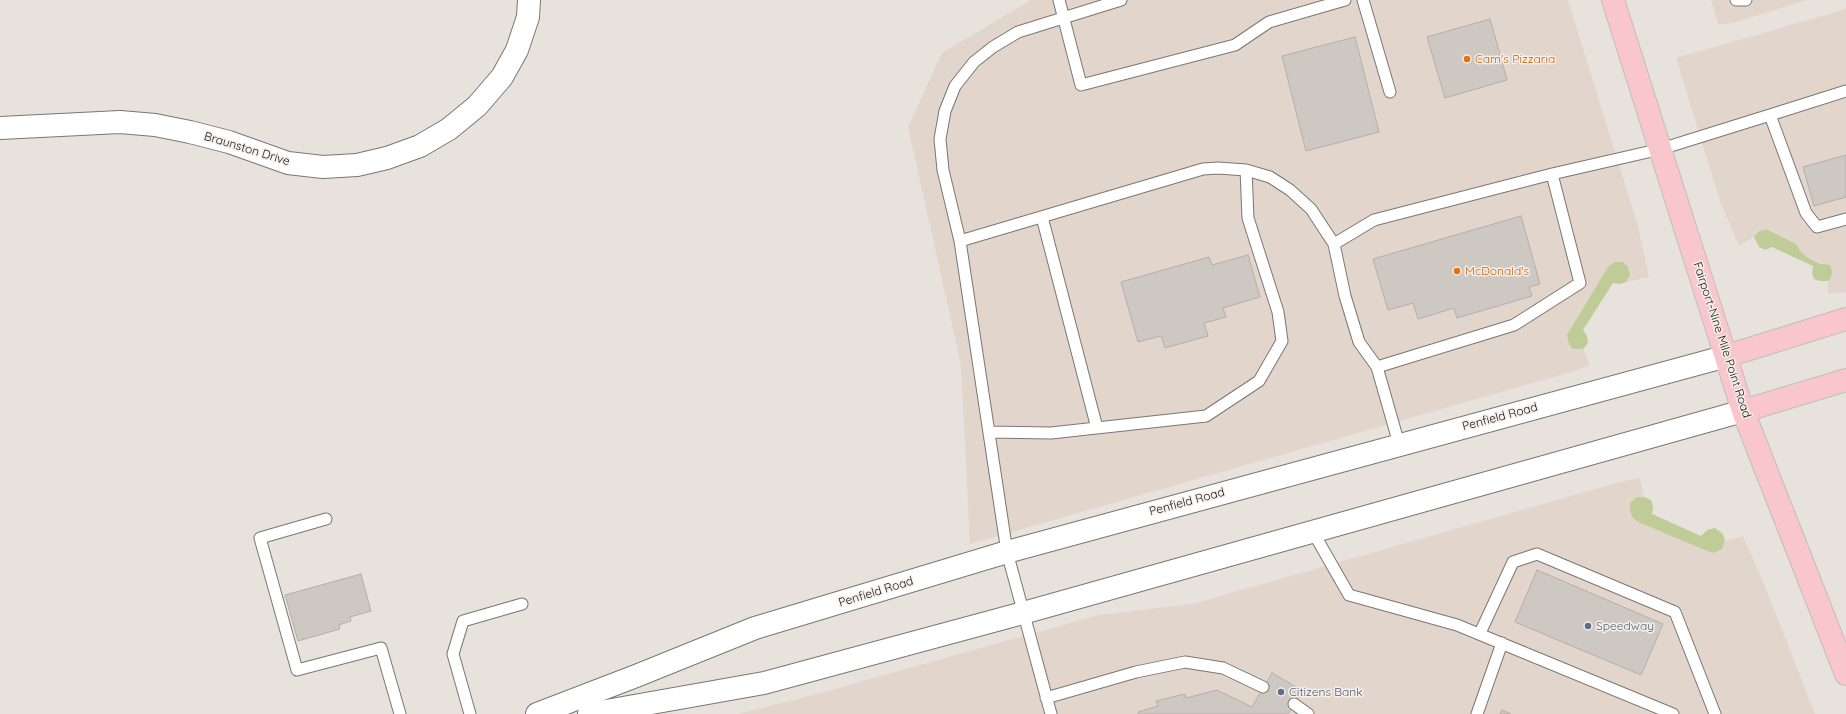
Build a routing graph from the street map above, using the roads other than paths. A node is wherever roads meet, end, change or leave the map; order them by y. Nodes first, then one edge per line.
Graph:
1 (530, 0) edge
2 (1059, 0) edge
3 (1121, 0) edge
4 (1345, 0) edge
5 (1363, 0) edge
6 (1614, 0) edge
7 (1736, 0) edge
8 (1746, 0) edge
9 (1063, 17) junction
10 (1846, 91) edge
11 (1390, 92) dead end
12 (1770, 115) junction
13 (0, 128) edge
14 (1661, 149) junction
15 (1246, 170) junction
16 (1552, 174) junction
17 (1042, 216) junction
18 (1846, 219) edge
19 (960, 241) junction
20 (1334, 244) junction
21 (1846, 319) edge
22 (1727, 356) junction
23 (1378, 367) junction
24 (1846, 380) edge
25 (1743, 411) junction
26 (1097, 428) junction
27 (989, 432) junction
28 (1400, 444) junction
29 (326, 519) dead end
30 (1313, 532) junction
31 (1006, 552) junction
32 (522, 604) dead end
33 (1023, 613) junction
34 (1480, 633) junction
35 (1502, 643) junction
36 (1846, 674) edge
37 (1263, 687) dead end
38 (1046, 698) junction
39 (1294, 704) dead end
40 (400, 714) edge
41 (470, 714) edge
42 (537, 714) edge
43 (589, 714) edge
44 (1051, 714) edge
45 (1308, 714) edge
46 (1477, 714) edge
47 (1673, 714) edge
48 (1714, 714) edge

1 - 13 main road, Braunston Drive
2 - 9 lane
3 - 9 lane
4 - 9 lane
5 - 11 lane
6 - 14 main road, Fairport-Nine Mile Point Road
7 - 8 lane
9 - 19 lane
10 - 12 lane
12 - 14 lane
12 - 18 lane
14 - 16 lane
14 - 22 main road, Fairport-Nine Mile Point Road
15 - 17 lane
15 - 20 lane
15 - 26 lane
16 - 20 lane
16 - 23 lane
17 - 19 lane
17 - 26 lane
19 - 27 lane
20 - 23 lane
21 - 22 main road, Penfield Road
22 - 25 main road, Fairport-Nine Mile Point Road
22 - 28 main road, Penfield Road
23 - 28 lane
24 - 25 main road
25 - 30 main road
25 - 36 main road, Fairport-Nine Mile Point Road
26 - 27 lane
27 - 31 lane
28 - 31 main road, Penfield Road
29 - 40 lane
30 - 33 main road
30 - 34 lane
31 - 33 lane
31 - 42 main road, Penfield Road
32 - 41 lane
33 - 38 lane
33 - 43 main road
34 - 35 lane
34 - 48 lane
35 - 46 lane
35 - 47 lane
37 - 38 lane
38 - 44 lane
39 - 45 lane

